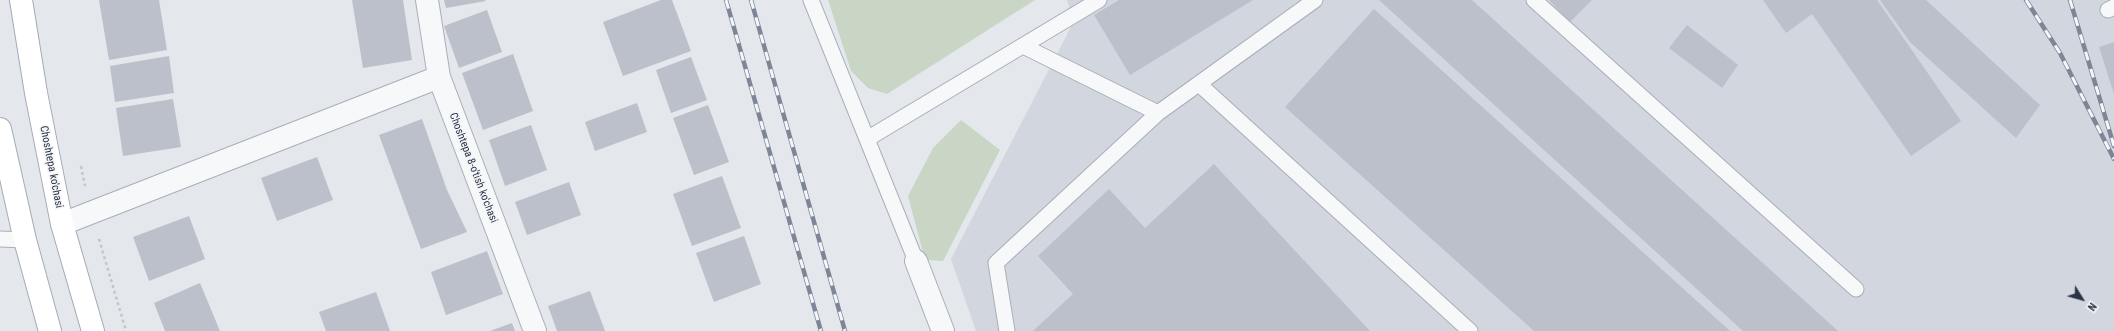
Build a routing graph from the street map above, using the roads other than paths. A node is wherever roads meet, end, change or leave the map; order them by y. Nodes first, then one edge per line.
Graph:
1 (21, 0) edge
2 (427, 0) edge
3 (811, 0) edge
4 (1099, 0) edge
5 (1315, 0) edge
6 (1534, 0) edge
7 (1023, 46) junction
8 (439, 77) junction
9 (1199, 84) junction
10 (1158, 113) junction
11 (0, 129) edge
12 (867, 139) junction
13 (62, 224) junction
14 (0, 239) edge
15 (25, 240) junction
16 (916, 261) joint
17 (1856, 289) dead end
18 (46, 330) edge
19 (93, 331) edge
20 (535, 331) edge
21 (943, 331) edge
22 (1007, 331) edge
23 (1470, 331) edge

1 - 13 main road, Choshtepa ko'chasi
2 - 8 street, Choshtepa 8-o'tish ko'chasi
3 - 12 lane
4 - 7 lane
5 - 9 lane
6 - 17 lane
7 - 10 lane
7 - 12 lane
8 - 13 street
8 - 20 street, Choshtepa 8-o'tish ko'chasi
9 - 10 lane
9 - 23 lane
10 - 22 lane
11 - 15 main road
12 - 16 lane
13 - 19 main road, Choshtepa ko'chasi
14 - 15 lane
15 - 18 main road
16 - 21 street

